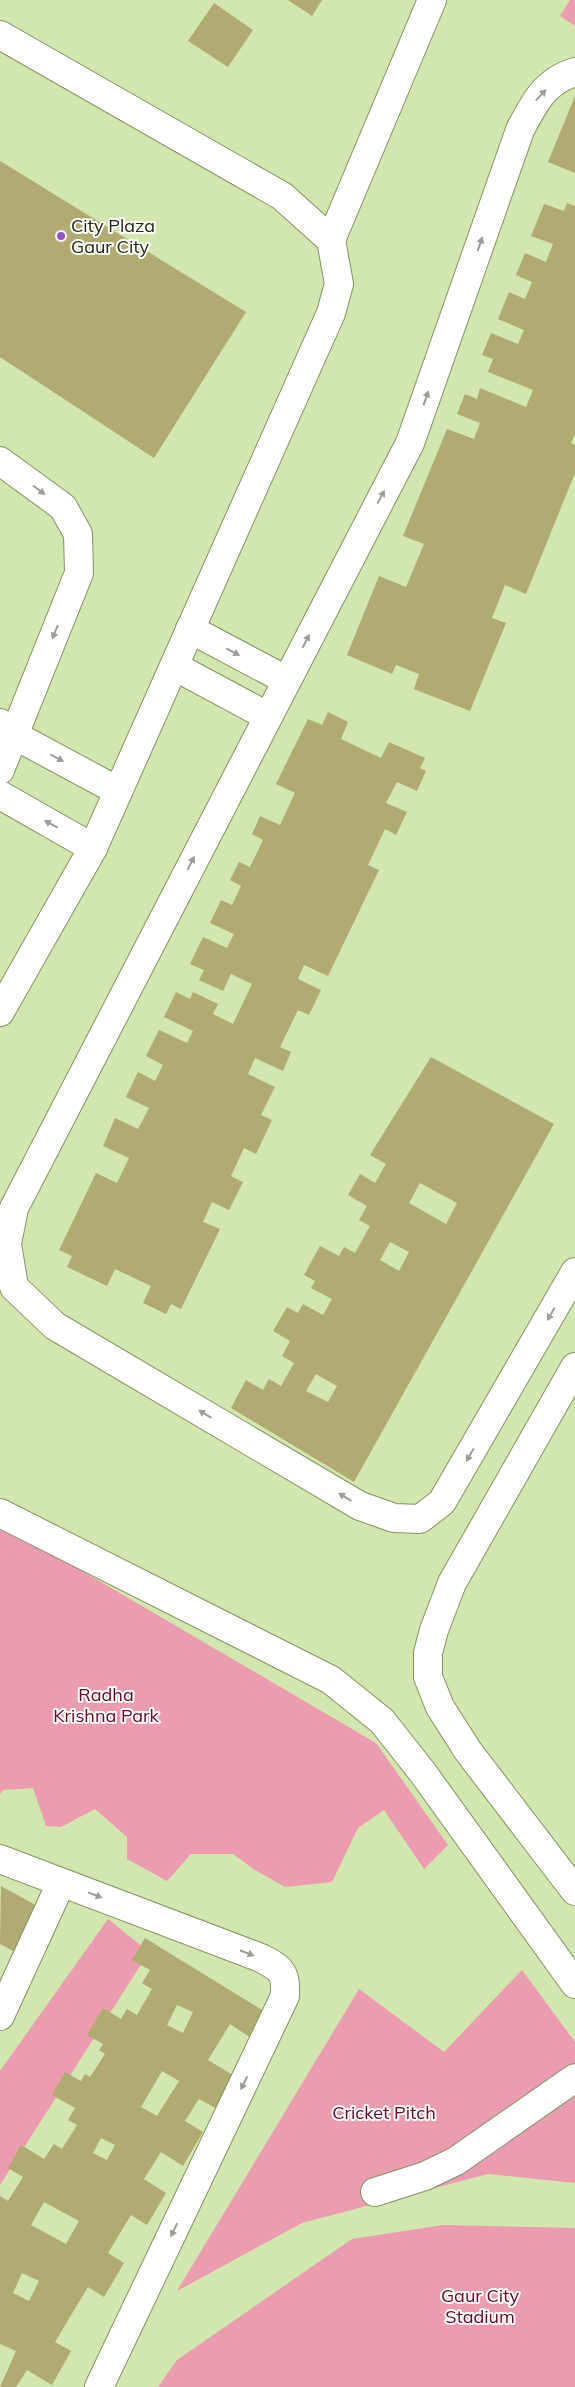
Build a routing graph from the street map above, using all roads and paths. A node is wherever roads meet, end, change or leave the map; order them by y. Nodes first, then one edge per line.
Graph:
1 (432, 0) edge
2 (0, 36) edge
3 (575, 72) edge
4 (331, 240) junction
5 (0, 461) edge
6 (190, 629) junction
7 (174, 666) junction
8 (286, 680) junction
9 (267, 716) junction
10 (7, 729) edge
11 (0, 770) edge
12 (118, 790) junction
13 (0, 795) edge
14 (93, 848) junction
15 (0, 1012) edge
16 (575, 1272) edge
17 (575, 1367) edge
18 (0, 1513) edge
19 (0, 1859) edge
20 (61, 1883) junction
21 (575, 1891) edge
22 (575, 1984) edge
23 (0, 2016) edge
24 (575, 2078) edge
25 (375, 2192) dead end
26 (99, 2387) edge

1 - 4 street
2 - 4 street
8 -> 3 street
4 - 6 street
5 -> 10 street
6 - 7 street
6 -> 8 street
7 - 9 street
7 - 12 street
8 - 9 street
16 -> 9 street
10 - 11 street
10 -> 12 street
12 - 14 street
14 -> 13 street
14 - 15 street
17 - 21 street
18 - 22 street
19 - 20 street
20 - 23 street
20 -> 26 street
24 - 25 street

